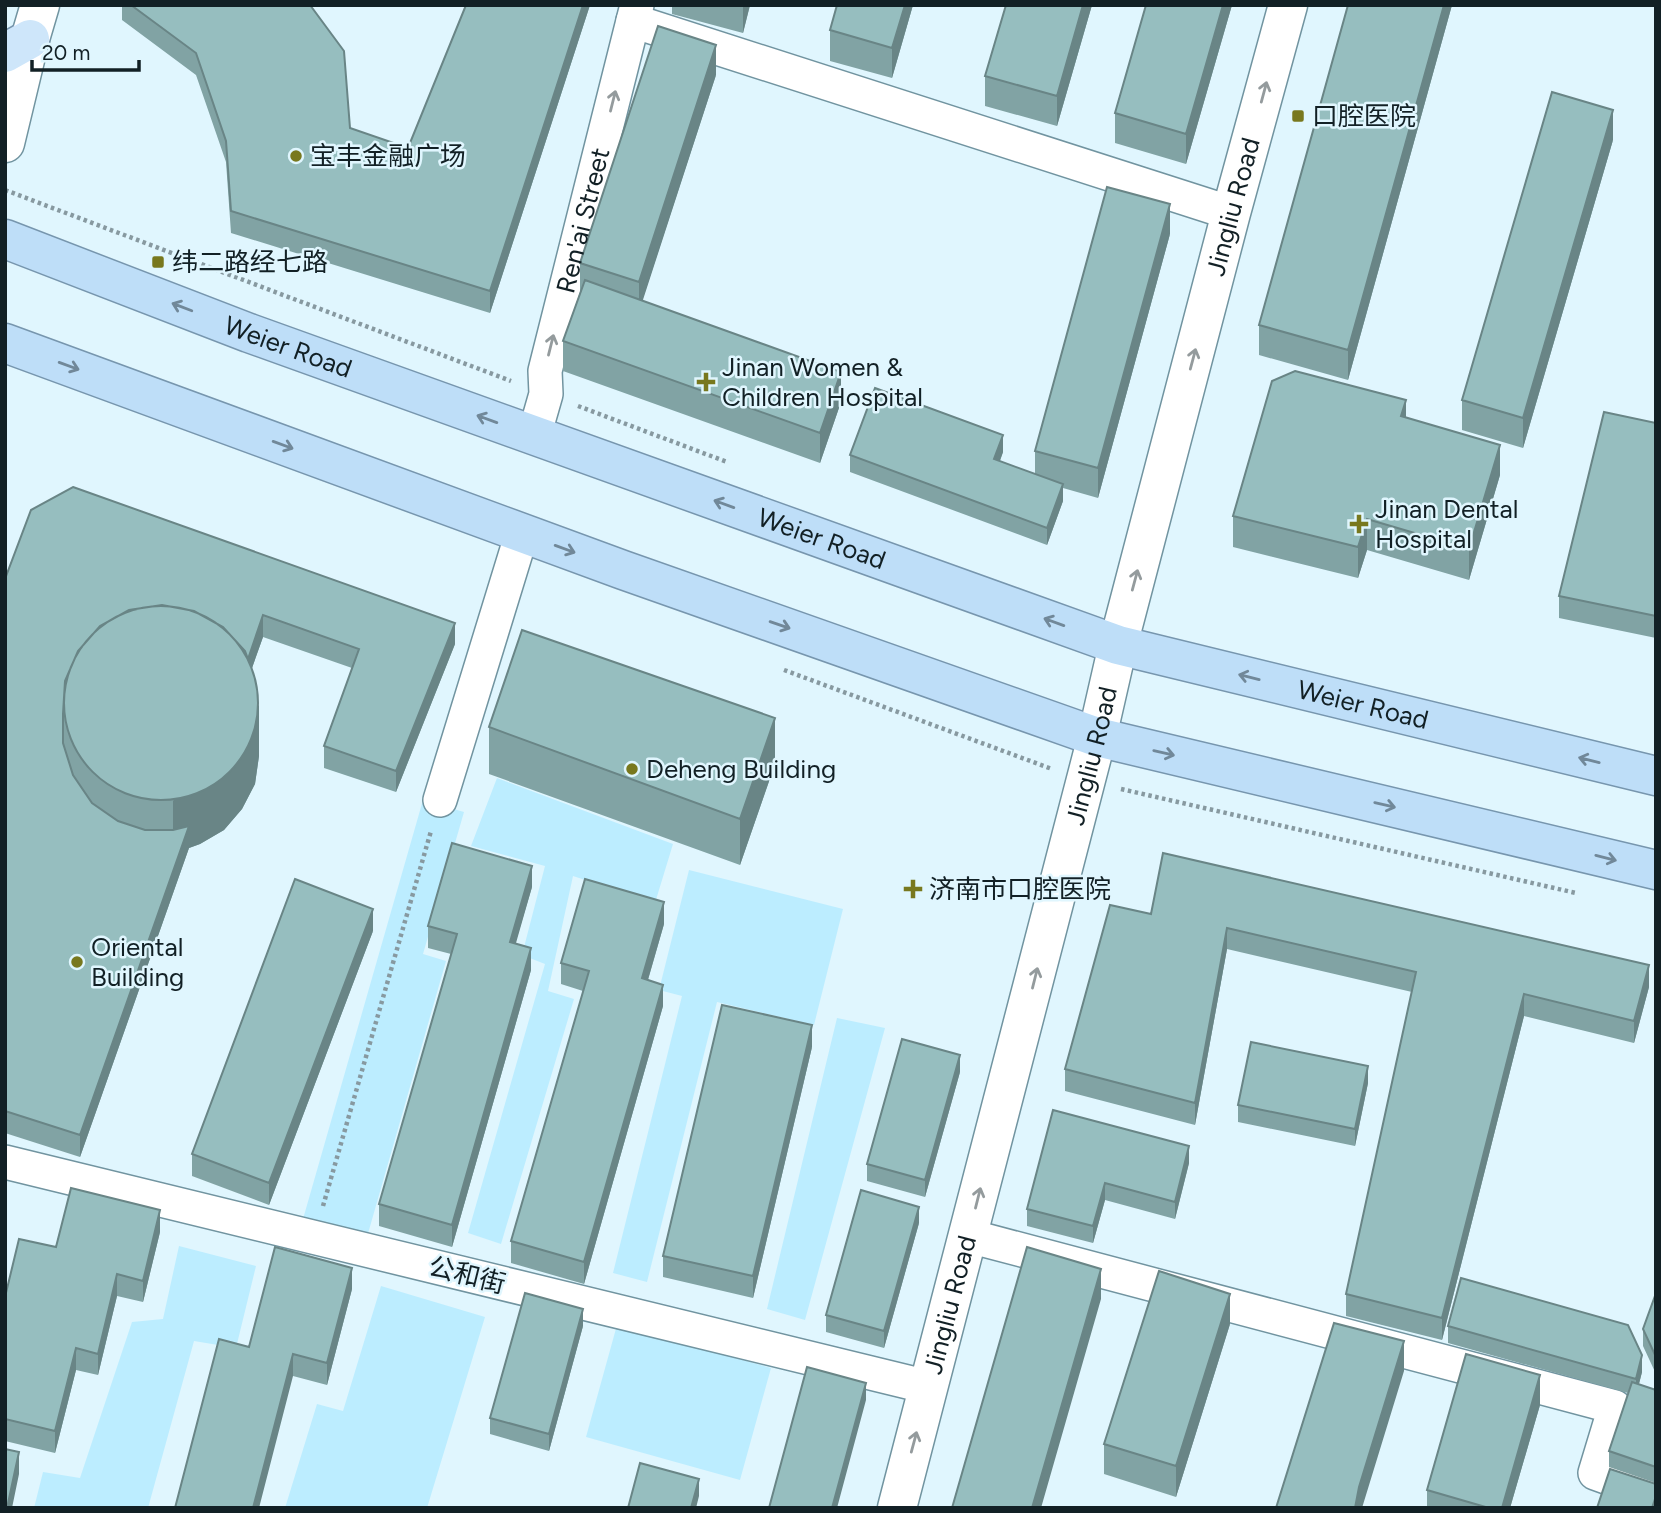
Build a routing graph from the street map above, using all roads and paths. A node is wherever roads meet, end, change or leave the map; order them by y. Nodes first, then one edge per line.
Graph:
1 (1289, 5) edge
2 (635, 13) edge
3 (25, 32) edge
4 (5, 143) edge
5 (5, 190) edge
6 (1231, 213) junction
7 (5, 239) edge
8 (5, 343) edge
9 (546, 394) junction
10 (534, 436) junction
11 (727, 461) dead end
12 (522, 533) junction
13 (1118, 645) junction
14 (1097, 737) junction
15 (1656, 776) edge
16 (440, 800) joint
17 (1656, 870) edge
18 (5, 1162) edge
19 (969, 1236) junction
20 (314, 1237) junction
21 (928, 1387) junction
22 (1656, 1495) edge
23 (897, 1508) edge

6 -> 1 street, Jingliu Road
2 - 6 street
9 -> 2 street, Ren'ai Street
3 - 4 street
5 - 9 path
13 -> 6 street, Jingliu Road
10 -> 7 highway, Weier Road
8 -> 12 highway
9 - 10 street, Ren'ai Street
9 - 11 path
13 -> 10 highway, Weier Road
12 -> 14 highway
12 - 16 street
13 - 14 street, Jingliu Road
15 -> 13 highway, Weier Road
14 -> 17 highway
19 -> 14 street, Jingliu Road
16 - 20 path
18 - 20 street, 公和街
19 - 21 street, Jingliu Road
19 - 22 street
20 - 21 street, 公和街
23 -> 21 street, Jingliu Road

